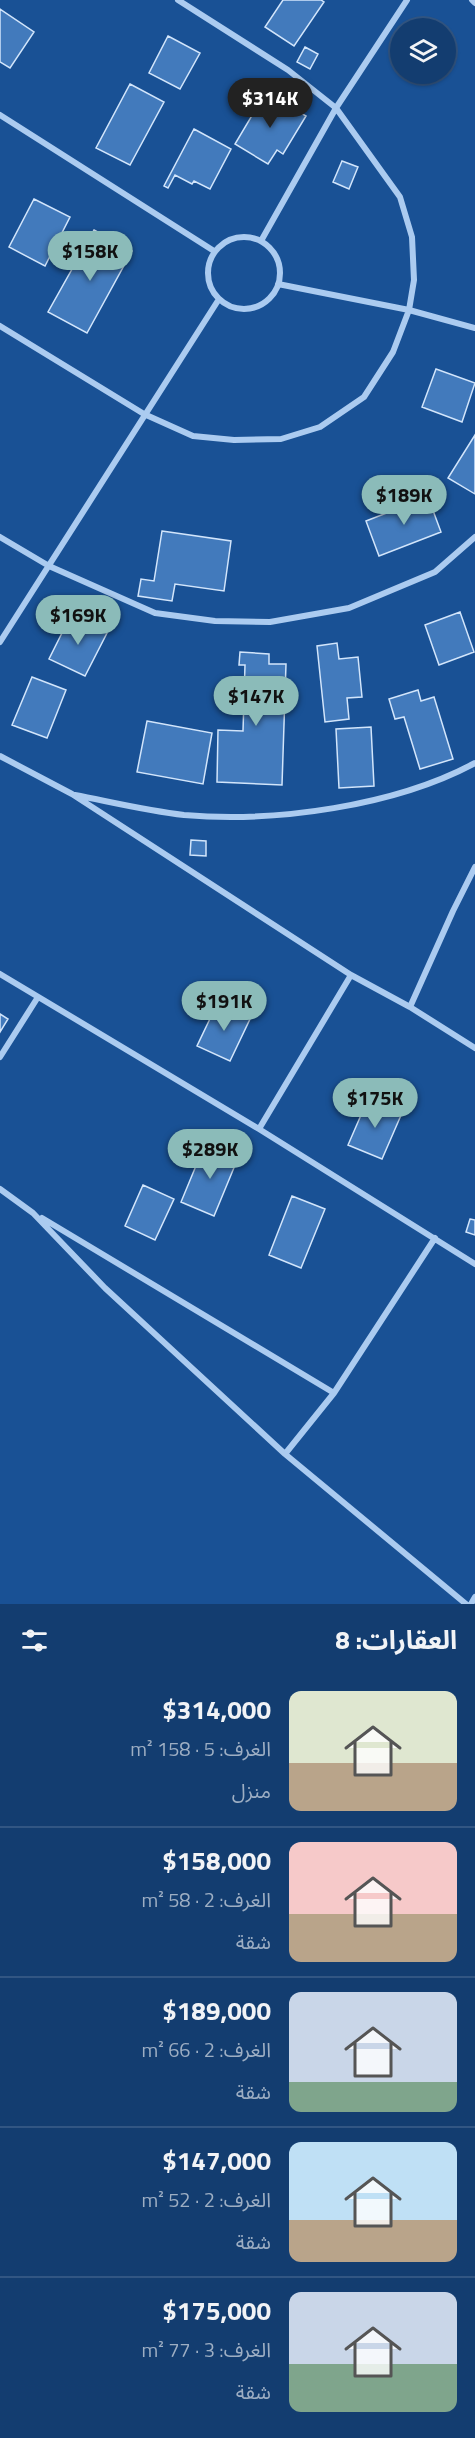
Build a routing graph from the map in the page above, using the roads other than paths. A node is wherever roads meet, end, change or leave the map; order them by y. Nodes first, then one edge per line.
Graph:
1 (178, 0) edge
2 (407, 0) edge
3 (336, 108) junction
4 (0, 115) edge
5 (261, 241) junction
6 (214, 251) junction
7 (278, 284) junction
8 (219, 300) junction
9 (409, 310) junction
10 (0, 326) edge
11 (475, 328) edge
12 (144, 414) junction
13 (0, 537) edge
14 (475, 537) edge
15 (49, 566) junction
16 (0, 642) edge
17 (0, 756) edge
18 (475, 763) edge
19 (72, 794) junction
20 (475, 867) edge
21 (0, 974) edge
22 (351, 975) junction
23 (38, 997) junction
24 (410, 1007) junction
25 (475, 1048) edge
26 (0, 1057) edge
27 (259, 1129) junction
28 (0, 1189) edge
29 (33, 1213) junction
30 (435, 1238) junction
31 (475, 1264) edge
32 (334, 1393) junction
33 (285, 1454) junction
34 (475, 1597) edge
35 (466, 1604) edge
36 (471, 1604) edge

1 - 3 street
2 - 3 street
3 - 5 street
3 - 9 street
4 - 6 street
5 - 6 street
5 - 7 street
6 - 8 street
7 - 8 street
7 - 9 street
8 - 12 street
9 - 11 street
9 - 12 street
10 - 12 street
12 - 15 street
13 - 15 street
14 - 15 street
15 - 16 street
17 - 19 street
18 - 19 street
19 - 22 street
20 - 24 street
21 - 23 street
22 - 24 street
22 - 27 street
23 - 26 street
23 - 27 street
24 - 25 street
27 - 30 street
28 - 29 street
29 - 32 street
29 - 33 street
30 - 31 street
30 - 32 street
32 - 33 street
33 - 35 street
34 - 36 street

